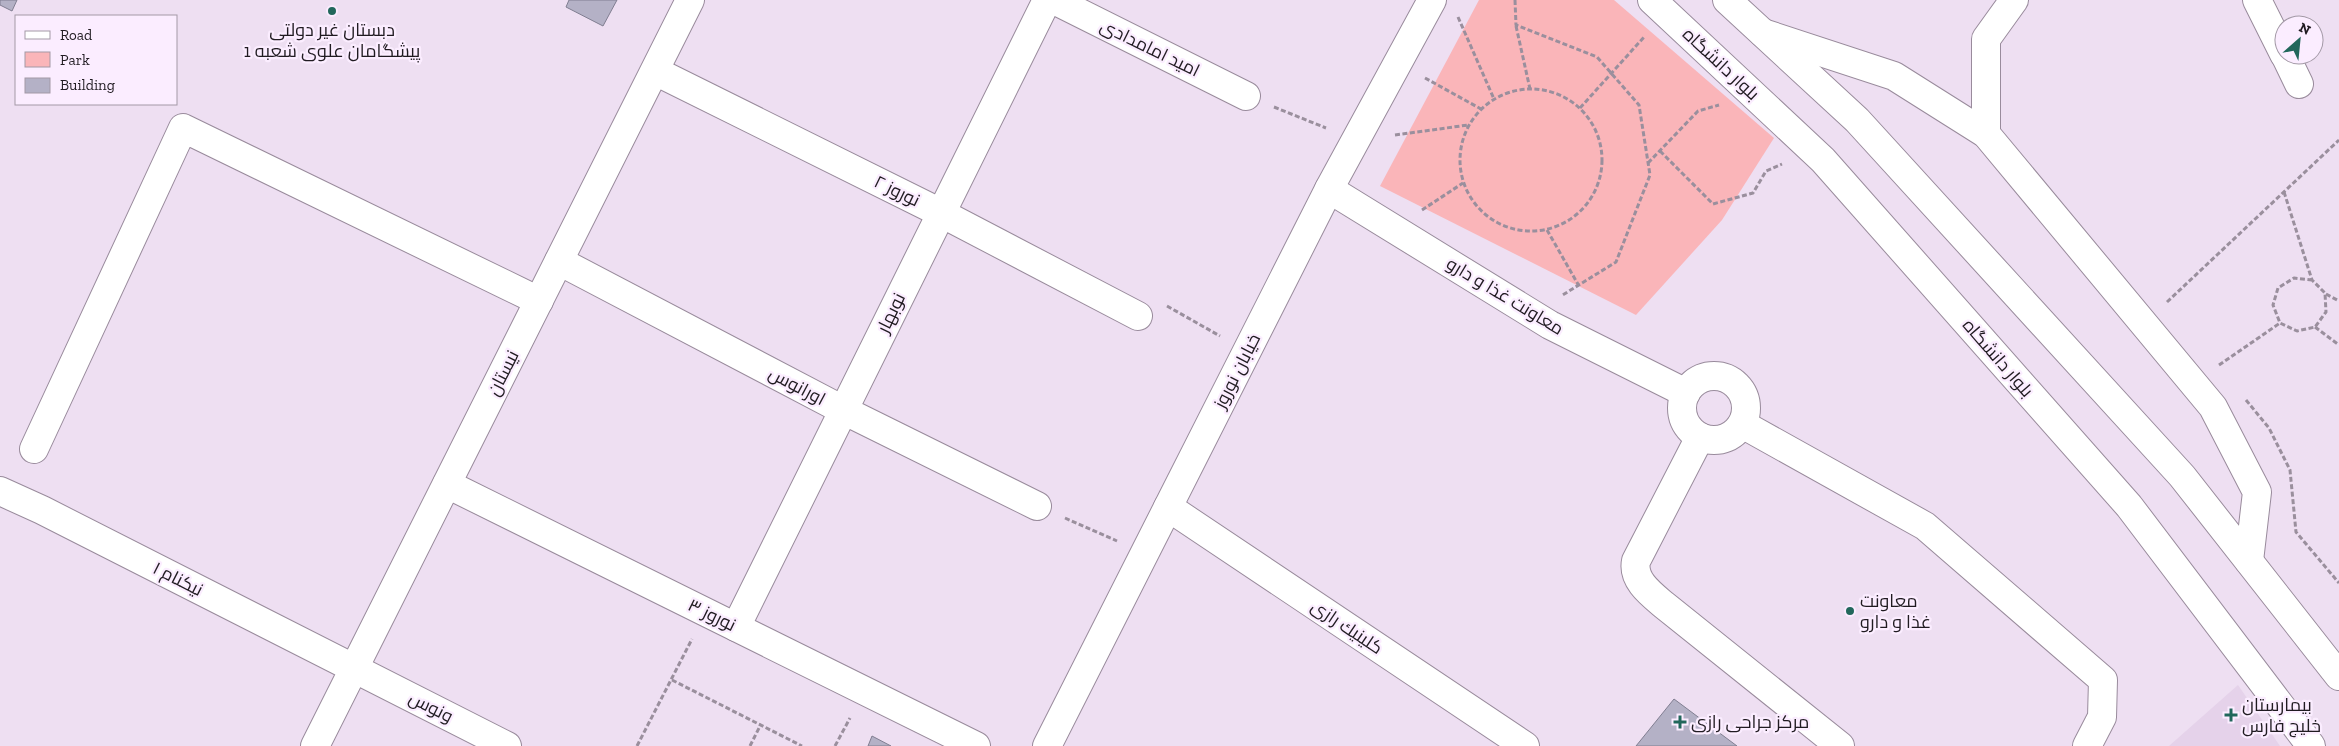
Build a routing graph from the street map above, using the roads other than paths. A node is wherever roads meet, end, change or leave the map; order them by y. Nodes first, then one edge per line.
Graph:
1 (690, 0) edge
2 (1047, 0) edge
3 (1054, 0) edge
4 (1727, 0) edge
5 (2014, 0) edge
6 (2257, 0) edge
7 (1443, 4) edge
8 (1659, 7) edge
9 (1763, 33) junction
10 (2274, 34) edge
11 (2290, 65) edge
12 (654, 71) junction
13 (2299, 84) dead end
14 (1246, 96) dead end
15 (1986, 134) junction
16 (1329, 188) junction
17 (941, 213) junction
18 (559, 261) junction
19 (539, 301) junction
20 (1138, 316) road end
21 (1686, 393) junction
22 (843, 410) junction
23 (1742, 424) junction
24 (1700, 437) junction
25 (34, 449) dead end
26 (447, 484) junction
27 (0, 491) edge
28 (1037, 506) road end
29 (1168, 507) junction
30 (2249, 561) junction
31 (736, 627) junction
32 (354, 668) junction
33 (2339, 676) edge
34 (315, 746) edge
35 (507, 746) edge
36 (976, 746) edge
37 (1047, 746) edge
38 (1525, 746) edge
39 (1840, 746) edge
40 (2087, 746) edge
41 (2312, 746) edge

1 - 12 street, نیستان
2 - 17 street, نوبهار
3 - 14 street, امید امامدادی
4 - 9 street
5 - 15 street
6 - 10 street
7 - 16 street, خیابان نوروز
8 - 41 street, بلوار دانشگاه
9 - 15 street
9 - 30 street
11 - 13 street
12 - 17 street, نوروز ۲
12 - 18 street, نیستان
15 - 30 street
16 - 21 street, معاونت غذا و دارو
16 - 29 street, خیابان نوروز
17 - 20 street, نوروز ۲
17 - 22 street, نوبهار
18 - 19 street, نیستان
18 - 22 street, اورانوس
19 - 25 street
19 - 26 street, نیستان
21 - 23 street
21 - 24 street
22 - 28 street, اورانوس
22 - 31 street, نوبهار
23 - 24 street
23 - 40 street
24 - 39 street
26 - 31 street, نوروز ۳
26 - 32 street, نیستان
27 - 32 street, نیکنام ۱
29 - 37 street, خیابان نوروز
29 - 38 street, كلينيك رازی
30 - 33 street
31 - 36 street, نوروز ۳
32 - 34 street, نیستان
32 - 35 street, ونوس

